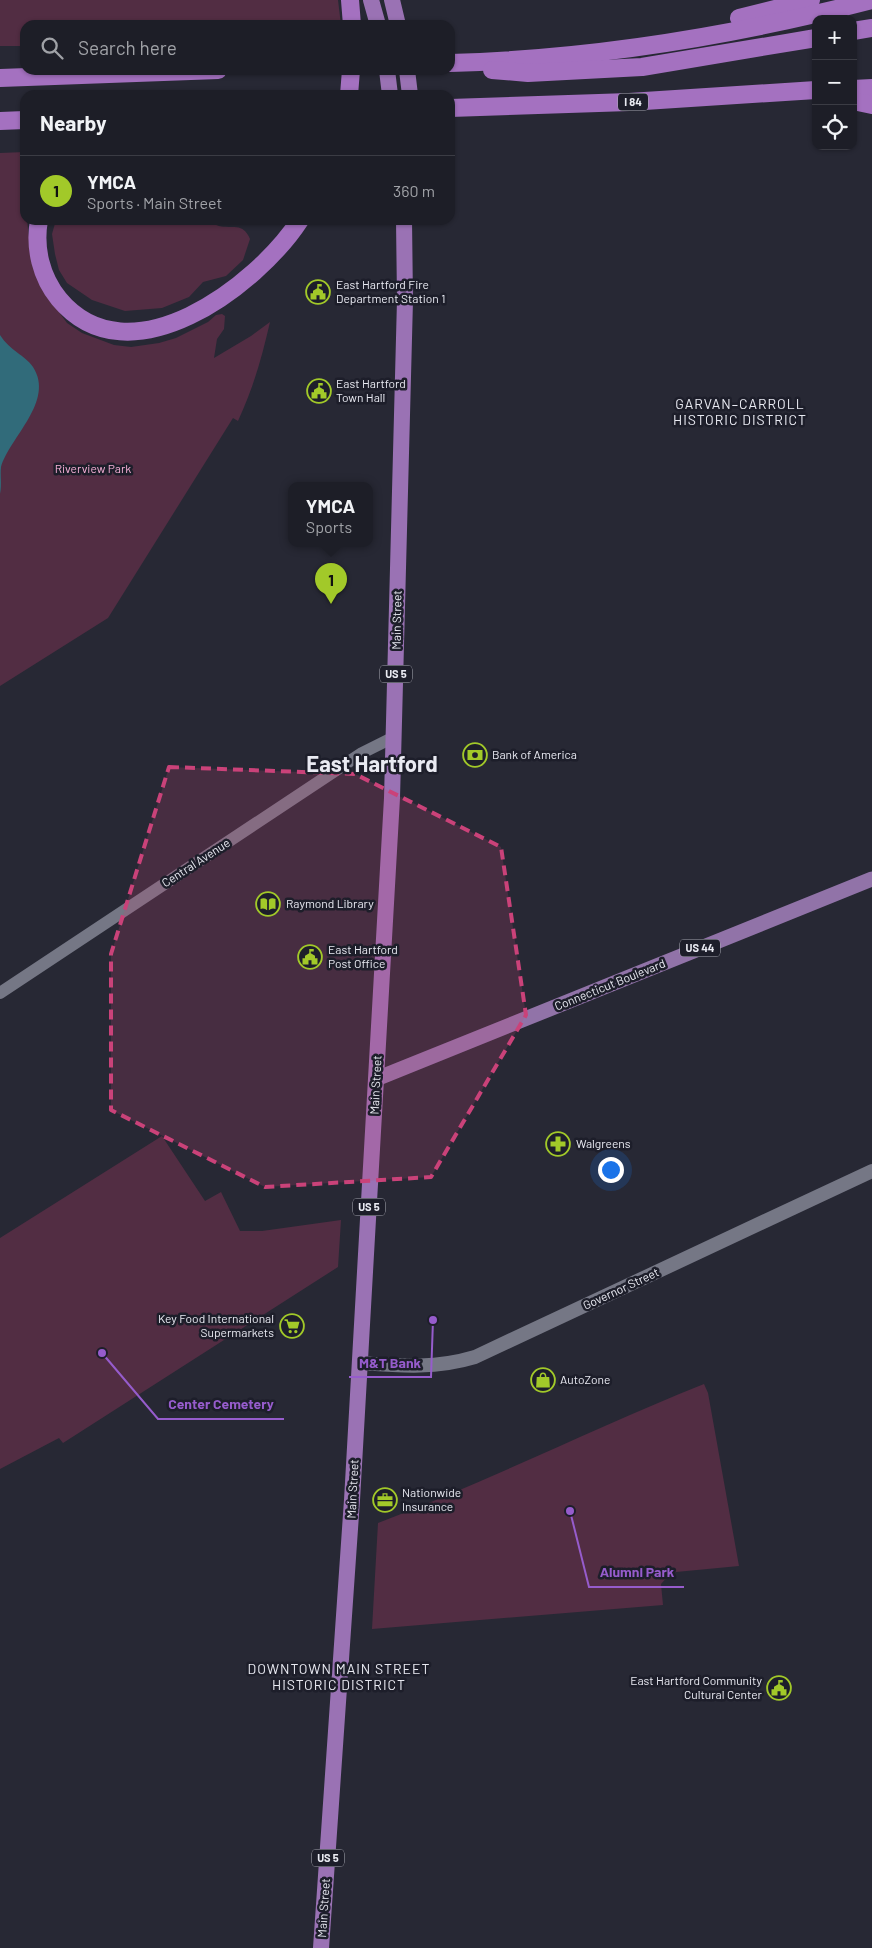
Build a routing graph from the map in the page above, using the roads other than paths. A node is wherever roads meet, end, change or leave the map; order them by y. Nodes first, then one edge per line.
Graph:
1 (350, 0) edge
2 (371, 0) edge
3 (392, 0) edge
4 (404, 0) edge
5 (809, 0) edge
6 (872, 0) edge
7 (352, 20) edge
8 (377, 20) edge
9 (397, 20) edge
10 (399, 20) edge
11 (872, 28) edge
12 (857, 30) edge
13 (812, 39) edge
14 (540, 58) junction
15 (455, 63) edge
16 (82, 75) edge
17 (351, 75) edge
18 (388, 75) edge
19 (408, 75) edge
20 (0, 78) edge
21 (872, 88) edge
22 (857, 89) edge
23 (350, 90) edge
24 (389, 90) edge
25 (409, 90) edge
26 (812, 90) edge
27 (857, 102) edge
28 (872, 105) edge
29 (455, 108) edge
30 (20, 120) edge
31 (0, 121) edge
32 (39, 225) edge
33 (296, 225) edge
34 (404, 225) edge
35 (394, 738) junction
36 (872, 879) edge
37 (0, 993) edge
38 (376, 1079) junction
39 (872, 1171) edge
40 (360, 1363) junction
41 (321, 1948) edge

1 - 7 highway
2 - 8 highway
3 - 9 highway
4 - 10 highway
5 - 14 highway
6 - 14 highway
11 - 12 highway
13 - 15 highway
14 - 15 highway
16 - 20 highway
17 - 23 highway
18 - 24 highway
19 - 25 highway
21 - 22 highway
26 - 29 highway, I 84
27 - 28 highway
30 - 31 highway
32 - 33 highway
34 - 35 highway, Main Street / US 5
35 - 37 street, Central Avenue
35 - 38 highway, Main Street / US 5
36 - 38 main road, Connecticut Boulevard / US 44
38 - 40 highway, Main Street / US 5
39 - 40 main road, Governor Street
40 - 41 highway, Main Street / US 5

